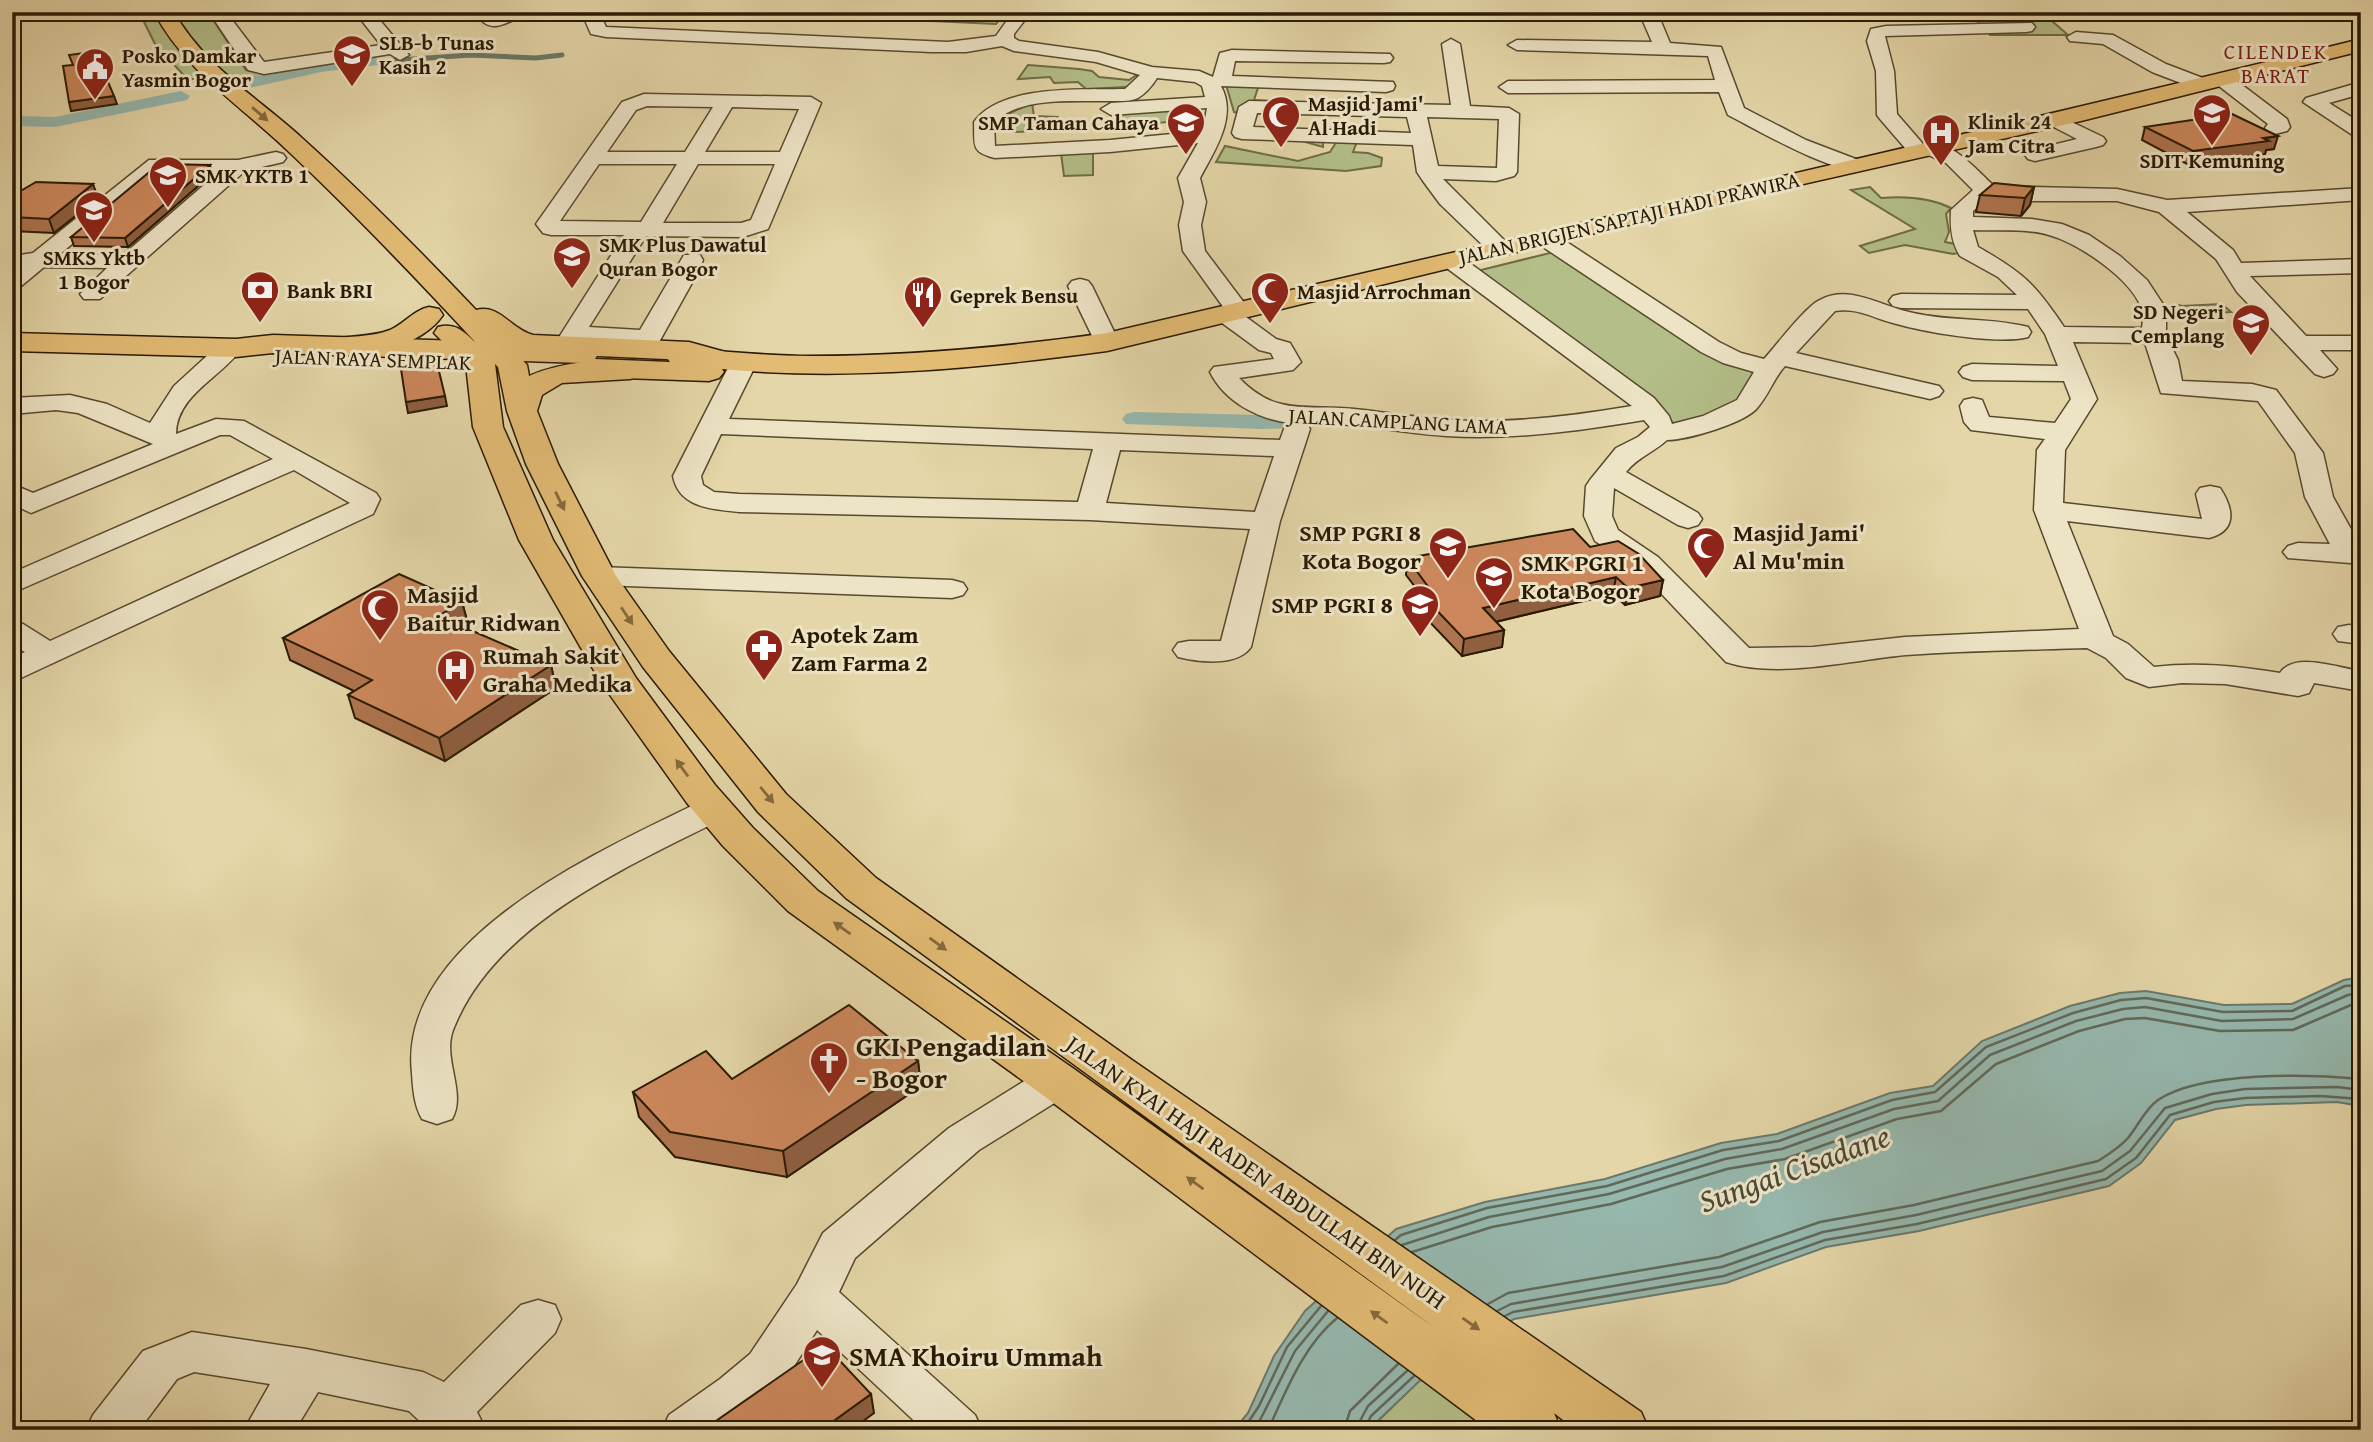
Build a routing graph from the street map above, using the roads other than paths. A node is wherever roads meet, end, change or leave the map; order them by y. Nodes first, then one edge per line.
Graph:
1 (138, 12) edge
2 (164, 12) edge
3 (217, 12) edge
4 (363, 12) edge
5 (482, 12) edge
6 (517, 12) edge
7 (586, 12) edge
8 (1023, 12) edge
9 (1648, 12) edge
10 (2344, 12) edge
11 (2361, 19) edge
12 (2026, 27) dead end
13 (1382, 34) dead end
14 (2076, 37) dead end
15 (1005, 40) junction
16 (1310, 40) dead end
17 (1451, 44) dead end
18 (1517, 45) dead end
19 (2361, 45) edge
20 (1663, 48) junction
21 (1384, 58) junction
22 (1151, 72) junction
23 (214, 75) junction
24 (1199, 77) junction
25 (188, 80) junction
26 (2211, 82) junction
27 (1386, 86) junction
28 (1725, 86) junction
29 (1508, 87) dead end
30 (2361, 88) edge
31 (726, 101) junction
32 (1216, 102) junction
33 (1387, 110) junction
34 (1416, 111) junction
35 (1460, 111) junction
36 (1066, 112) dead end
37 (2055, 120) junction
38 (2275, 128) dead end
39 (2361, 132) edge
40 (1212, 136) junction
41 (1423, 139) junction
42 (1924, 150) junction
43 (2035, 155) dead end
44 (276, 158) junction
45 (593, 158) junction
46 (691, 158) junction
47 (788, 158) junction
48 (1854, 165) junction
49 (238, 166) junction
50 (1427, 172) junction
51 (293, 176) dead end
52 (1986, 191) junction
53 (2351, 194) edge
54 (2167, 206) junction
55 (2361, 214) edge
56 (1961, 223) junction
57 (644, 229) junction
58 (1545, 238) junction
59 (1500, 249) junction
60 (12, 259) edge
61 (38, 260) junction
62 (692, 260) dead end
63 (1452, 261) junction
64 (127, 262) junction
65 (2361, 266) edge
66 (2233, 270) junction
67 (12, 282) edge
68 (1080, 286) dead end
69 (92, 293) dead end
70 (422, 295) junction
71 (1863, 302) junction
72 (2035, 302) junction
73 (1233, 314) junction
74 (2019, 331) dead end
75 (2057, 334) junction
76 (2154, 337) junction
77 (12, 342) edge
78 (1107, 342) junction
79 (566, 343) junction
80 (2361, 343) edge
81 (2302, 344) junction
82 (338, 346) junction
83 (233, 348) junction
84 (643, 352) junction
85 (479, 358) junction
86 (1774, 363) junction
87 (742, 364) junction
88 (2324, 369) dead end
89 (1972, 372) dead end
90 (2072, 374) junction
91 (1930, 391) dead end
92 (12, 406) edge
93 (1973, 406) dead end
94 (522, 411) junction
95 (1656, 422) junction
96 (712, 426) junction
97 (488, 427) junction
98 (1297, 427) junction
99 (2060, 432) junction
100 (169, 442) junction
101 (1108, 442) junction
102 (297, 459) junction
103 (1611, 474) junction
104 (2210, 494) dead end
105 (19, 503) edge
106 (2048, 510) junction
107 (1090, 511) junction
108 (1688, 519) dead end
109 (1266, 521) junction
110 (2298, 552) dead end
111 (2355, 555) edge
112 (599, 576) junction
113 (12, 584) edge
114 (952, 589) dead end
115 (12, 631) edge
116 (2092, 638) junction
117 (1189, 650) dead end
118 (48, 653) junction
119 (12, 670) edge
120 (2361, 681) edge
121 (714, 809) junction
122 (1057, 1082) junction
123 (437, 1108) dead end
124 (813, 1297) junction
125 (538, 1318) dead end
126 (306, 1369) junction
127 (453, 1421) edge
128 (110, 1430) edge
129 (268, 1430) edge
130 (686, 1430) edge
131 (958, 1430) edge
132 (1532, 1430) edge
133 (1621, 1430) edge

1 - 25 main road
2 - 23 main road
3 - 4 street
5 - 6 street
7 - 15 street
8 - 15 street
9 - 20 street
10 - 11 street
12 - 42 street
13 - 21 street
14 - 26 street
15 - 22 street
16 - 24 street
17 - 35 street
18 - 20 street
19 - 26 main road, JALAN BRIGJEN SAPTAJI HADI PRAWIRA
20 - 28 street
21 - 27 street
21 - 27 street
22 - 24 street
22 - 40 street
23 - 25 main road
23 -> 70 main road
24 - 32 street
25 - 44 main road
26 - 37 main road, JALAN BRIGJEN SAPTAJI HADI PRAWIRA
26 - 38 street
27 - 33 street
28 - 29 street
28 - 48 street
30 - 39 street
31 - 45 street
31 - 46 street
31 - 47 street
32 - 36 street
32 - 40 street
33 - 34 street
33 - 41 street
34 - 35 street
34 - 41 street
35 - 50 street
37 - 42 main road, JALAN BRIGJEN SAPTAJI HADI PRAWIRA
37 - 43 street
40 - 73 street
41 - 50 street
42 - 48 main road, JALAN BRIGJEN SAPTAJI HADI PRAWIRA
42 - 52 street
44 - 49 street
44 - 51 main road
45 - 46 street
45 - 57 street
46 - 47 street
46 - 57 street
47 - 57 street
48 - 58 main road, JALAN BRIGJEN SAPTAJI HADI PRAWIRA
49 - 61 street
49 - 64 street
50 - 59 street
52 - 54 street
52 - 56 street
53 - 54 street
53 - 55 street
54 - 66 street
56 - 72 street
56 - 76 street
57 - 79 street
58 - 59 main road, JALAN BRIGJEN SAPTAJI HADI PRAWIRA
58 - 86 street
59 - 63 main road, JALAN BRIGJEN SAPTAJI HADI PRAWIRA
60 - 61 street
61 - 64 street
61 - 67 street
62 - 84 street
63 - 73 main road, JALAN BRIGJEN SAPTAJI HADI PRAWIRA
63 - 95 street
64 - 69 street
65 - 66 street
66 - 81 street
68 - 78 street
70 - 79 main road
70 - 82 main road
70 - 85 main road
70 - 85 main road
71 - 72 street, JALAN CAMPLANG LAMA
71 - 74 street
71 - 86 street, JALAN CAMPLANG LAMA
72 - 75 street
73 - 78 main road, JALAN BRIGJEN SAPTAJI HADI PRAWIRA
73 - 98 street, JALAN CAMPLANG LAMA
75 - 76 street
75 - 90 street
76 - 111 street
77 - 83 main road, JALAN RAYA SEMPLAK
78 - 87 main road, JALAN BRIGJEN SAPTAJI HADI PRAWIRA
79 - 84 main road
79 - 85 main road
79 - 87 main road
80 - 81 street
81 - 88 street
82 - 83 main road, JALAN RAYA SEMPLAK
82 - 85 main road, JALAN RAYA SEMPLAK
83 - 85 main road, JALAN RAYA SEMPLAK
83 - 100 street
84 - 85 main road
84 - 87 main road
84 - 94 main road
85 - 94 main road, JALAN KYAI HAJI RADEN ABDULLAH BIN NUH
85 - 97 main road, JALAN KYAI HAJI RADEN ABDULLAH BIN NUH
85 - 97 main road
86 - 91 street
86 - 95 street, JALAN CAMPLANG LAMA
87 - 96 street
89 - 90 street
90 - 99 street
92 - 100 street
93 - 99 street
94 -> 112 main road, JALAN KYAI HAJI RADEN ABDULLAH BIN NUH
95 - 98 street, JALAN CAMPLANG LAMA
95 - 103 street
96 - 101 street
96 - 107 street
121 -> 97 main road, JALAN KYAI HAJI RADEN ABDULLAH BIN NUH
98 - 101 street
98 - 109 street
99 - 106 street
100 - 102 street
100 - 105 street
101 - 107 street
102 - 113 street
102 - 118 street
103 - 108 street
103 - 116 street
104 - 106 street
106 - 116 street
107 - 109 street
109 - 117 street
110 - 111 street
112 - 114 street
112 -> 133 main road, JALAN KYAI HAJI RADEN ABDULLAH BIN NUH
115 - 118 street
116 - 120 street
118 - 119 street
122 -> 121 main road, JALAN KYAI HAJI RADEN ABDULLAH BIN NUH
121 - 123 street
122 - 124 street
132 -> 122 main road, JALAN KYAI HAJI RADEN ABDULLAH BIN NUH
124 - 130 street
124 - 131 street
125 - 127 street
126 - 127 street
126 - 128 street
126 - 129 street

